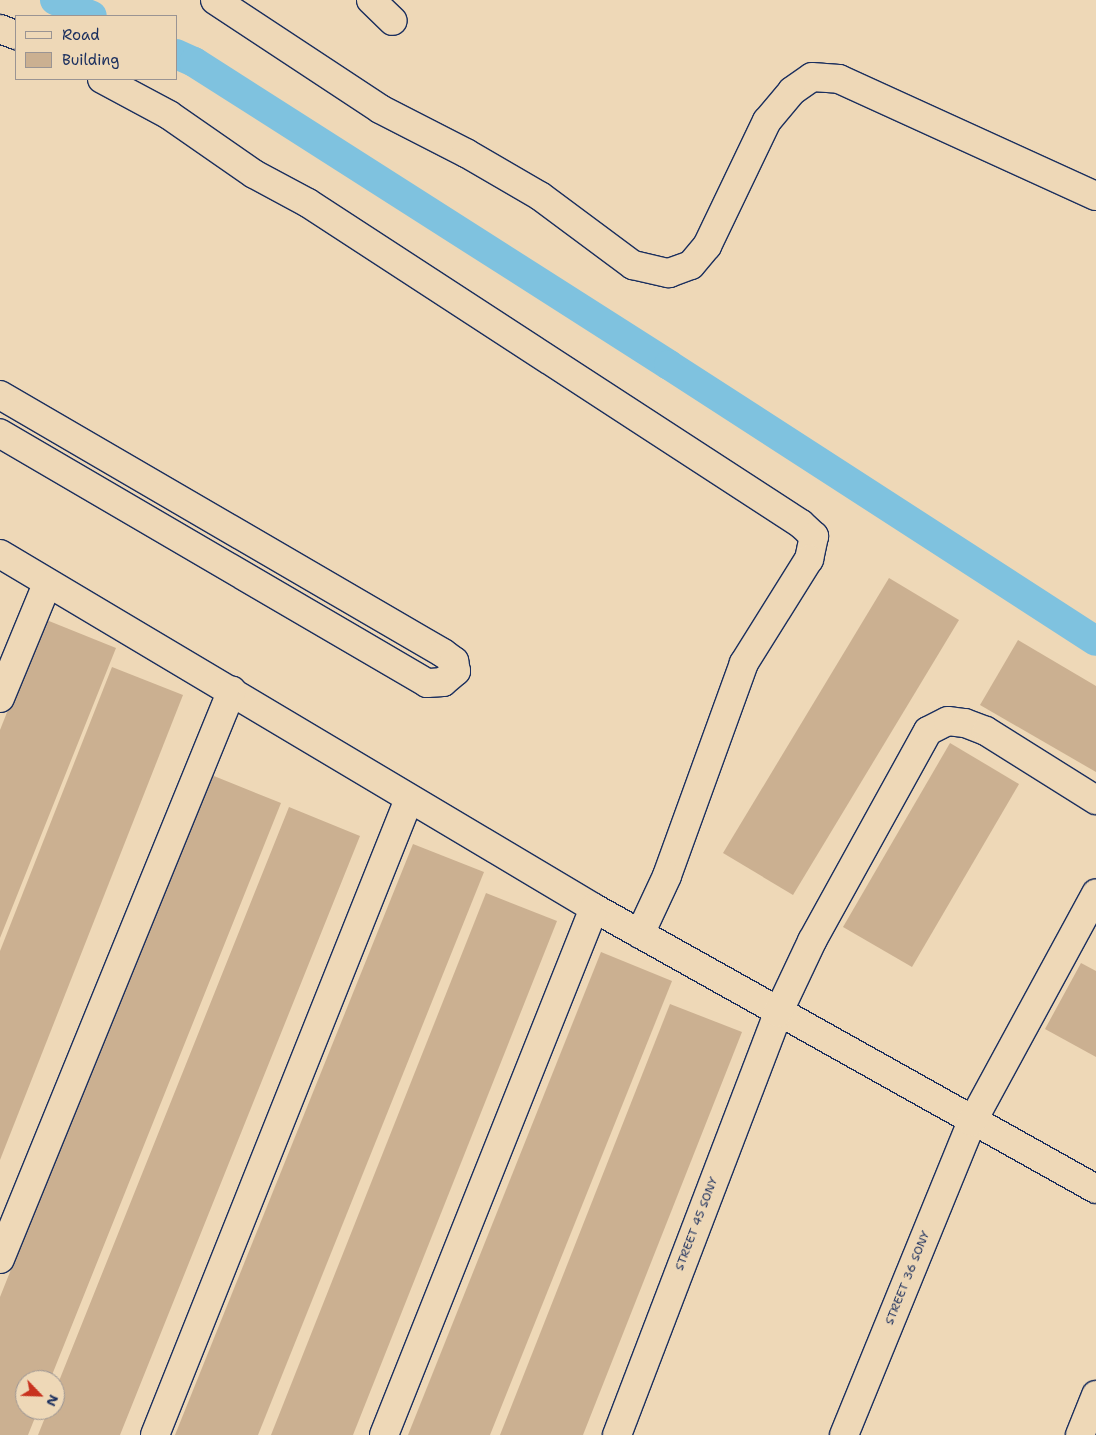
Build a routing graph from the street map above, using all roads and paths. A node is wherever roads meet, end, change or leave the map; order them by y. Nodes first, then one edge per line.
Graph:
1 (215, 0) edge
2 (371, 0) edge
3 (393, 21) dead end
4 (0, 29) edge
5 (15, 35) edge
6 (104, 80) edge
7 (1096, 196) edge
8 (0, 395) edge
9 (0, 433) edge
10 (0, 554) edge
11 (47, 584) junction
12 (232, 690) junction
13 (0, 698) edge
14 (409, 799) junction
15 (1096, 800) edge
16 (1096, 894) edge
17 (594, 908) junction
18 (640, 934) junction
19 (1086, 934) edge
20 (778, 1013) junction
21 (972, 1122) junction
22 (1096, 1189) edge
23 (0, 1259) edge
24 (1096, 1395) edge
25 (155, 1435) edge
26 (384, 1435) edge
27 (617, 1435) edge
28 (844, 1435) edge
29 (1080, 1435) edge

1 - 7 street
2 - 3 street
4 - 5 street
6 - 18 street
8 - 9 street
10 - 11 street
11 - 12 street
11 - 13 street
12 - 14 street
12 - 23 street
14 - 17 street
14 - 25 street
15 - 20 street, STREET 45 SONY
16 - 19 street, STREET 36 SONY
17 - 18 street
17 - 26 street
18 - 20 street
19 - 21 street, STREET 36 SONY
20 - 21 street
20 - 27 street, STREET 45 SONY
21 - 22 street
21 - 28 street, STREET 36 SONY
24 - 29 street

